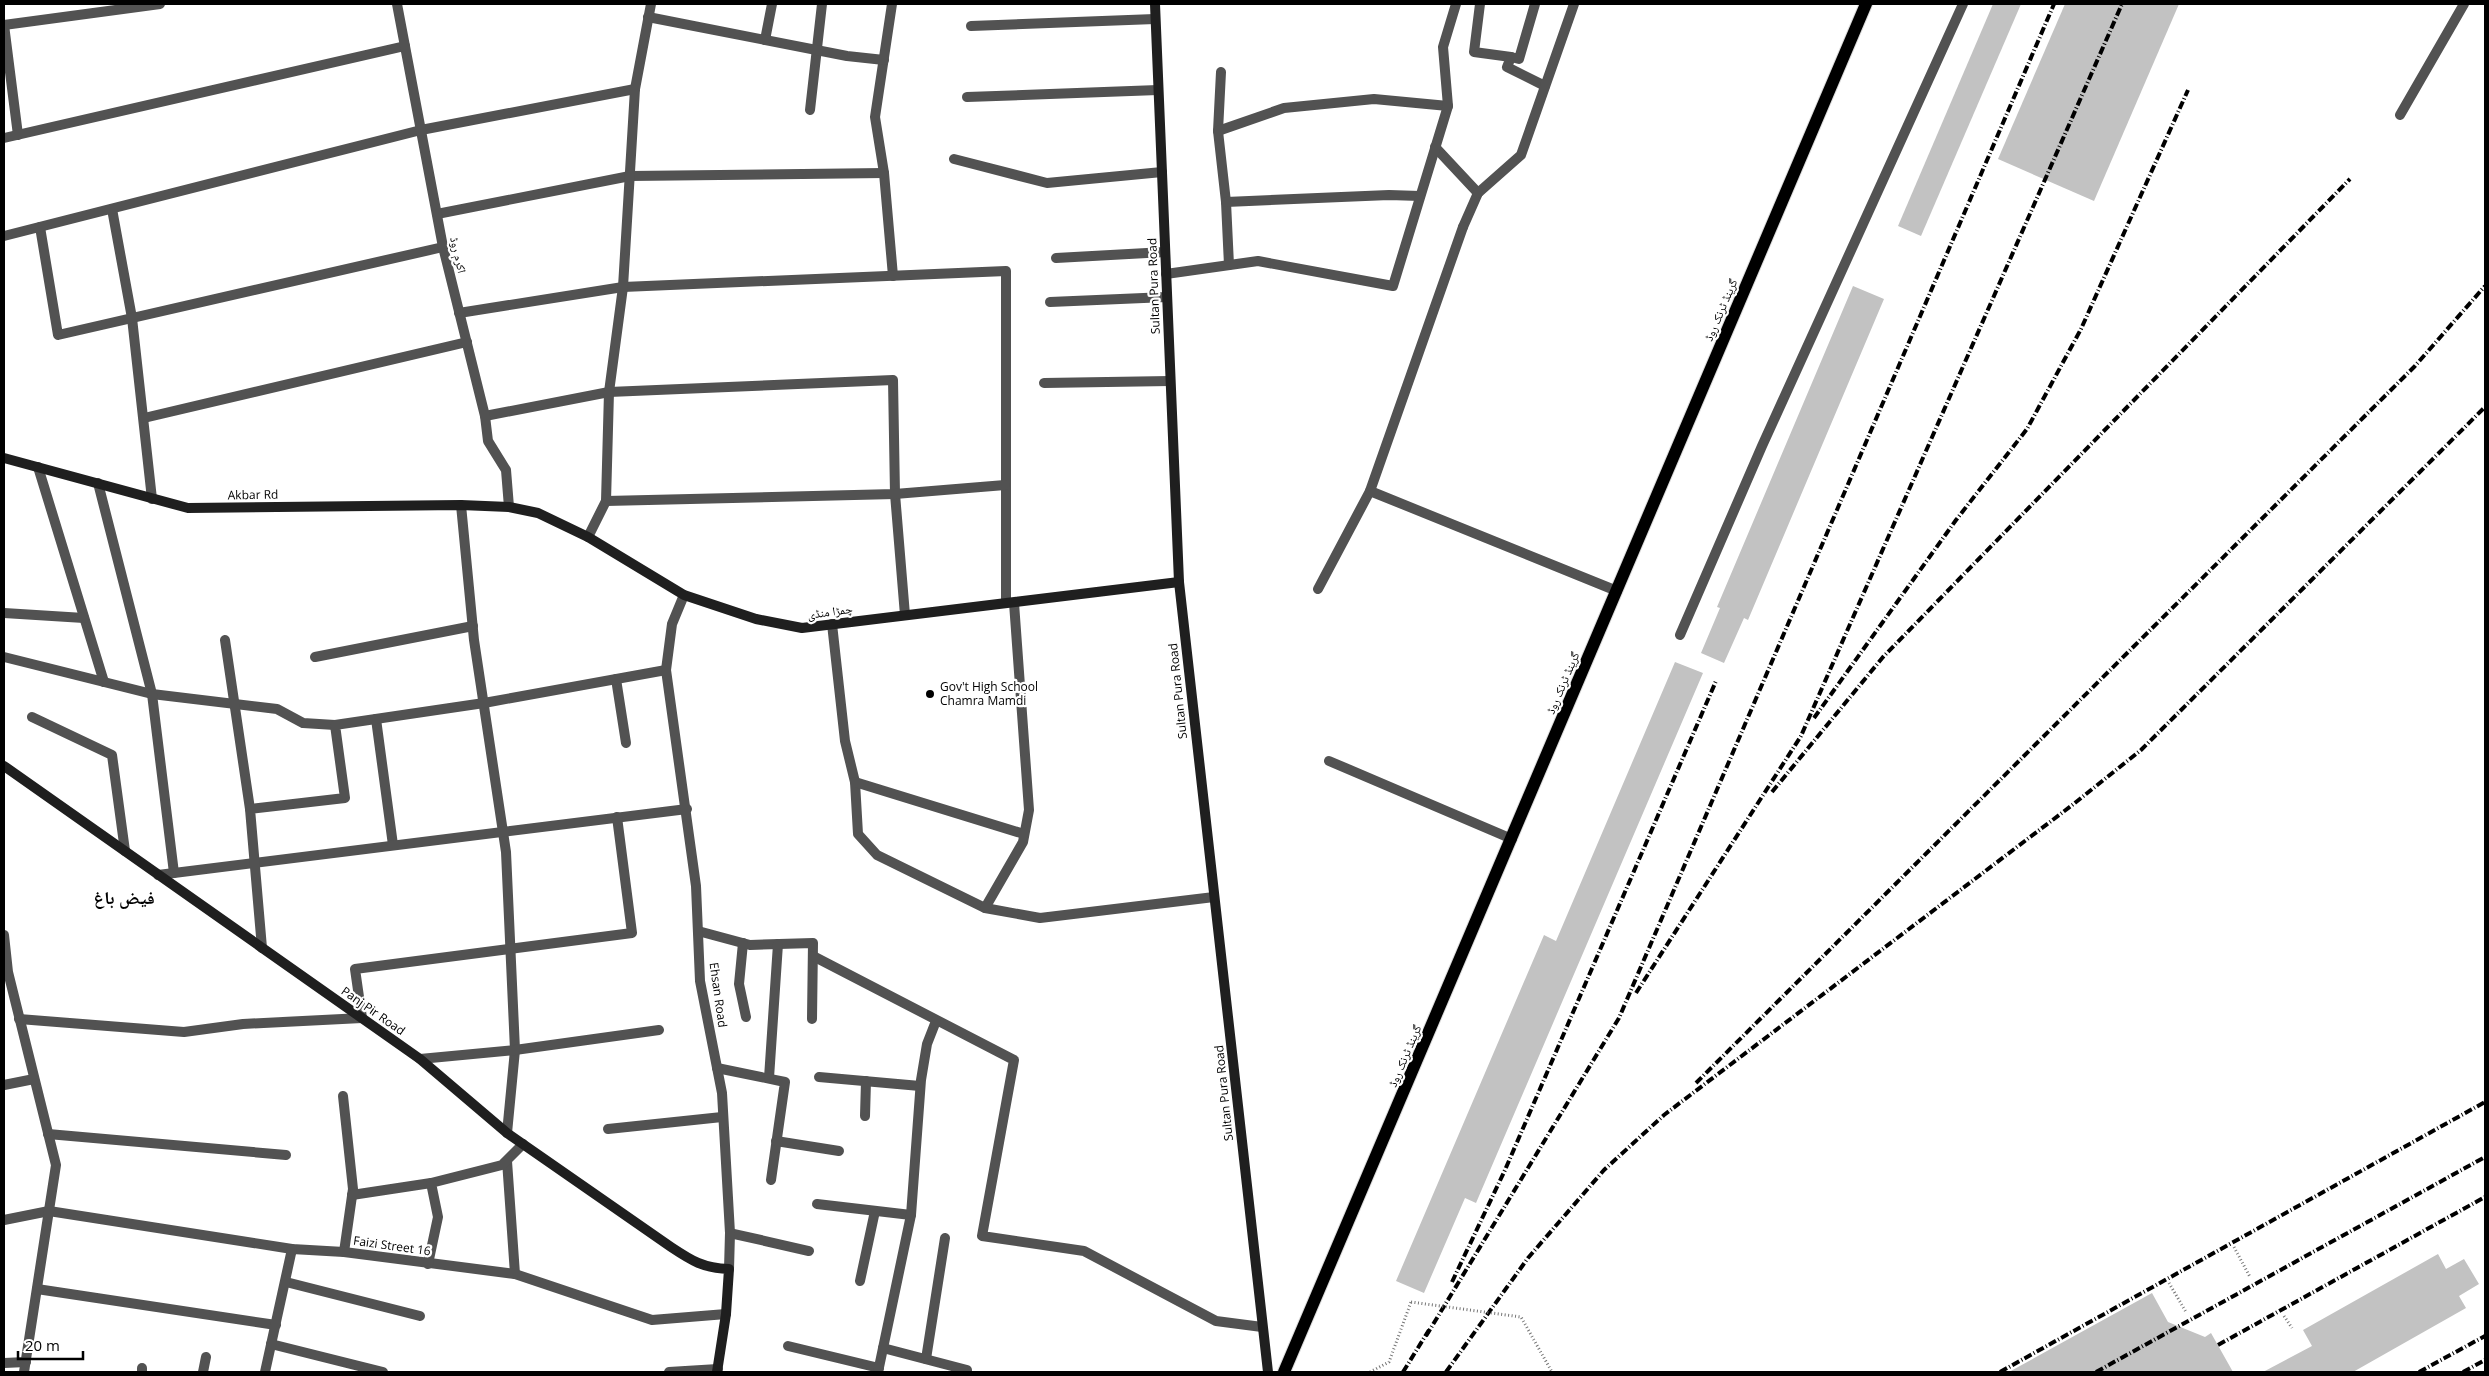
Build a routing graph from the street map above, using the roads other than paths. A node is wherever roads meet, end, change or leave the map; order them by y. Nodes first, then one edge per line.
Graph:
1 (160, 4) edge
2 (397, 4) edge
3 (651, 4) edge
4 (772, 4) edge
5 (822, 4) edge
6 (892, 4) edge
7 (1155, 4) edge
8 (1456, 4) edge
9 (1480, 4) edge
10 (1535, 4) edge
11 (1574, 4) edge
12 (1866, 4) edge
13 (1963, 4) edge
14 (2464, 4) edge
15 (648, 17) junction
16 (1155, 19) junction
17 (4, 25) edge
18 (971, 26) dead end
19 (765, 40) junction
20 (405, 46) junction
21 (816, 50) junction
22 (1511, 57) junction
23 (884, 60) junction
24 (1221, 72) dead end
25 (1545, 86) junction
26 (635, 89) junction
27 (1158, 90) junction
28 (968, 97) dead end
29 (1448, 106) junction
30 (810, 110) dead end
31 (2400, 114) dead end
32 (421, 130) junction
33 (1218, 131) junction
34 (18, 134) junction
35 (4, 138) edge
36 (1435, 147) junction
37 (954, 159) dead end
38 (1162, 172) junction
39 (884, 173) junction
40 (630, 176) junction
41 (1478, 193) junction
42 (1420, 196) junction
43 (1226, 202) junction
44 (112, 209) junction
45 (437, 214) junction
46 (40, 227) junction
47 (4, 236) edge
48 (443, 247) junction
49 (1165, 252) junction
50 (1056, 258) dead end
51 (1229, 265) junction
52 (1166, 274) junction
53 (893, 276) junction
54 (623, 287) junction
55 (1167, 297) junction
56 (1050, 302) dead end
57 (460, 313) junction
58 (132, 318) junction
59 (467, 342) junction
60 (1170, 381) junction
61 (1044, 383) dead end
62 (609, 392) junction
63 (485, 416) junction
64 (144, 418) junction
65 (4, 458) edge
66 (38, 467) junction
67 (98, 483) junction
68 (1005, 485) junction
69 (1370, 491) junction
70 (895, 494) junction
71 (152, 499) junction
72 (606, 501) junction
73 (461, 505) junction
74 (509, 507) junction
75 (588, 537) junction
76 (1179, 582) junction
77 (1318, 589) dead end
78 (1617, 591) junction
79 (684, 595) junction
80 (1010, 603) junction
81 (4, 613) edge
82 (905, 615) junction
83 (84, 618) junction
84 (832, 624) junction
85 (473, 626) junction
86 (1680, 635) dead end
87 (225, 640) dead end
88 (4, 657) edge
89 (315, 657) dead end
90 (666, 670) junction
91 (616, 679) junction
92 (104, 682) junction
93 (152, 694) junction
94 (484, 703) junction
95 (236, 704) junction
96 (32, 717) dead end
97 (376, 719) junction
98 (335, 725) junction
99 (626, 744) dead end
100 (1329, 761) dead end
101 (4, 766) edge
102 (855, 782) junction
103 (250, 809) junction
104 (687, 809) junction
105 (617, 817) junction
106 (503, 832) junction
107 (1024, 834) junction
108 (1512, 839) junction
109 (393, 845) junction
110 (125, 851) junction
111 (255, 862) junction
112 (174, 873) junction
113 (158, 875) junction
114 (1214, 897) junction
115 (985, 908) junction
116 (698, 932) junction
117 (4, 940) edge
118 (743, 943) junction
119 (778, 944) junction
120 (262, 948) junction
121 (510, 949) junction
122 (813, 956) junction
123 (746, 1017) dead end
124 (362, 1018) junction
125 (19, 1019) junction
126 (812, 1019) dead end
127 (936, 1021) junction
128 (658, 1030) dead end
129 (515, 1050) junction
130 (420, 1059) junction
131 (717, 1068) junction
132 (819, 1077) dead end
133 (769, 1078) junction
134 (34, 1079) junction
135 (866, 1081) junction
136 (4, 1086) edge
137 (920, 1086) junction
138 (343, 1096) dead end
139 (866, 1116) dead end
140 (722, 1117) junction
141 (608, 1129) dead end
142 (507, 1133) junction
143 (48, 1134) junction
144 (776, 1142) junction
145 (523, 1144) junction
146 (839, 1151) dead end
147 (286, 1155) dead end
148 (508, 1161) junction
149 (771, 1180) dead end
150 (431, 1183) junction
151 (352, 1195) junction
152 (817, 1204) dead end
153 (49, 1211) junction
154 (875, 1211) junction
155 (911, 1215) junction
156 (4, 1220) edge
157 (730, 1233) junction
158 (945, 1238) dead end
159 (292, 1249) junction
160 (809, 1251) dead end
161 (344, 1252) junction
162 (428, 1264) junction
163 (729, 1269) junction
164 (515, 1274) junction
165 (860, 1280) dead end
166 (286, 1282) junction
167 (37, 1289) junction
168 (726, 1314) junction
169 (420, 1316) dead end
170 (276, 1325) junction
171 (1262, 1327) junction
172 (271, 1344) junction
173 (788, 1346) dead end
174 (883, 1348) junction
175 (206, 1358) dead end
176 (926, 1359) junction
177 (4, 1363) edge
178 (25, 1367) edge
179 (878, 1370) edge
180 (968, 1370) dead end
181 (718, 1371) edge
182 (203, 1372) edge
183 (265, 1372) edge
184 (383, 1372) edge
185 (669, 1372) edge
186 (1268, 1372) edge
187 (1284, 1372) edge

1 - 17 street
2 - 20 street, اکرم روڈ
3 - 15 street
4 - 19 street
5 - 21 street
6 - 23 street
7 - 16 main road, Sultan Pura Road
8 - 29 street
9 - 22 street
10 - 22 street
11 - 25 street
12 - 78 main road, گرینڈ ٹرنک روڈ
13 - 86 street
14 - 31 street
15 - 19 street
15 - 26 street
16 - 18 street
16 - 27 main road, Sultan Pura Road
17 - 34 street
19 - 21 street
20 - 32 street, اکرم روڈ
20 - 34 street
21 - 23 street
21 - 30 street
22 - 25 street
23 - 39 street
24 - 33 street
25 - 41 street
26 - 32 street
26 - 40 street
27 - 28 street
27 - 38 main road, Sultan Pura Road
29 - 33 street
29 - 36 street
32 - 44 street
32 - 45 street, اکرم روڈ
33 - 43 street
34 - 35 street
36 - 41 street
36 - 42 street
37 - 38 street
38 - 49 main road, Sultan Pura Road
39 - 40 street
39 - 53 street
40 - 45 street
40 - 54 street
41 - 69 street
42 - 43 street
42 - 51 street
43 - 51 street
44 - 46 street
44 - 58 street
45 - 48 street, اکرم روڈ
46 - 47 street
46 - 58 street
48 - 57 street, اکرم روڈ
48 - 58 street
49 - 50 street
49 - 52 main road, Sultan Pura Road
51 - 52 street
52 - 55 main road, Sultan Pura Road
53 - 54 street
53 - 68 street
54 - 57 street
54 - 62 street
55 - 56 street
55 - 60 main road, Sultan Pura Road
57 - 59 street, اکرم روڈ
58 - 64 street
59 - 63 street, اکرم روڈ
59 - 64 street
60 - 61 street
60 - 76 main road, Sultan Pura Road
62 - 63 street
62 - 70 street
62 - 72 street
63 - 74 street, اکرم روڈ
64 - 71 street
65 - 66 main road, Akbar Rd
66 - 67 main road, Akbar Rd
66 - 83 street
67 - 71 main road, Akbar Rd
67 - 93 street
68 - 70 street
68 - 80 street
69 - 77 street
69 - 78 street
70 - 72 street
70 - 82 street
71 - 73 main road, Akbar Rd
72 - 75 street
73 - 74 main road, Akbar Rd
73 - 85 street
74 - 75 main road, چمڑا منڈی
75 - 79 main road, چمڑا منڈی
76 - 80 main road, چمڑا منڈی
76 - 114 main road, Sultan Pura Road
78 - 108 main road, گرینڈ ٹرنک روڈ
79 - 84 main road, چمڑا منڈی
79 - 90 street, Ehsan Road
80 - 82 main road, چمڑا منڈی
80 - 107 street
81 - 83 street
82 - 84 main road, چمڑا منڈی
83 - 92 street
84 - 102 street
85 - 89 street
85 - 94 street
87 - 95 street
88 - 92 street
90 - 91 street
90 - 104 street, Ehsan Road
91 - 94 street
91 - 99 street
92 - 93 street
93 - 95 street
93 - 112 street
94 - 97 street
94 - 106 street
95 - 98 street
95 - 103 street
96 - 110 street
97 - 98 street
97 - 109 street
98 - 103 street
100 - 108 street
101 - 110 main road, Panj Pir Road
102 - 107 street
102 - 115 street
103 - 111 street
104 - 105 street
104 - 116 street, Ehsan Road
105 - 106 street
105 - 121 street
106 - 109 street
106 - 121 street
107 - 115 street
108 - 187 main road, گرینڈ ٹرنک روڈ
109 - 111 street
110 - 113 main road, Panj Pir Road
111 - 112 street
111 - 120 street
112 - 113 street
113 - 120 main road, Panj Pir Road
114 - 115 street
114 - 171 main road, Sultan Pura Road
116 - 118 street
116 - 131 street, Ehsan Road
117 - 125 street
118 - 119 street
118 - 123 street
119 - 122 street
119 - 133 street
120 - 124 main road, Panj Pir Road
121 - 124 street
121 - 129 street
122 - 126 street
122 - 127 street
124 - 125 street
124 - 130 main road, Panj Pir Road
125 - 134 street
127 - 137 street
127 - 171 street
128 - 129 street
129 - 130 street
129 - 142 street
130 - 142 main road, Panj Pir Road
131 - 133 street
131 - 140 street, Ehsan Road
132 - 135 street
133 - 144 street
134 - 136 street
134 - 143 street
135 - 137 street
135 - 139 street
137 - 155 street
138 - 151 street
140 - 141 street
140 - 157 street, Ehsan Road
142 - 145 main road, Panj Pir Road
143 - 147 street
143 - 153 street
144 - 146 street
144 - 149 street
145 - 148 street
145 - 163 main road, Panj Pir Road
148 - 150 street
148 - 164 street
150 - 151 street
150 - 162 street
151 - 161 street
152 - 154 street
153 - 156 street
153 - 159 street, Faizi Street 16
153 - 167 street
154 - 155 street
154 - 165 street
155 - 174 street
157 - 160 street
157 - 163 street, Ehsan Road
158 - 176 street
159 - 161 street, Faizi Street 16
159 - 166 street
161 - 162 street, Faizi Street 16
162 - 164 street, Faizi Street 16
163 - 168 main road, Ehsan Road
164 - 168 street, Faizi Street 16
166 - 169 street
166 - 170 street
167 - 170 street
167 - 178 street
168 - 181 main road, Ehsan Road
170 - 172 street
171 - 186 main road, Sultan Pura Road
172 - 183 street
172 - 184 street
173 - 179 street
174 - 176 street
174 - 179 street
175 - 182 street
176 - 180 street
177 - 178 street
181 - 185 street

